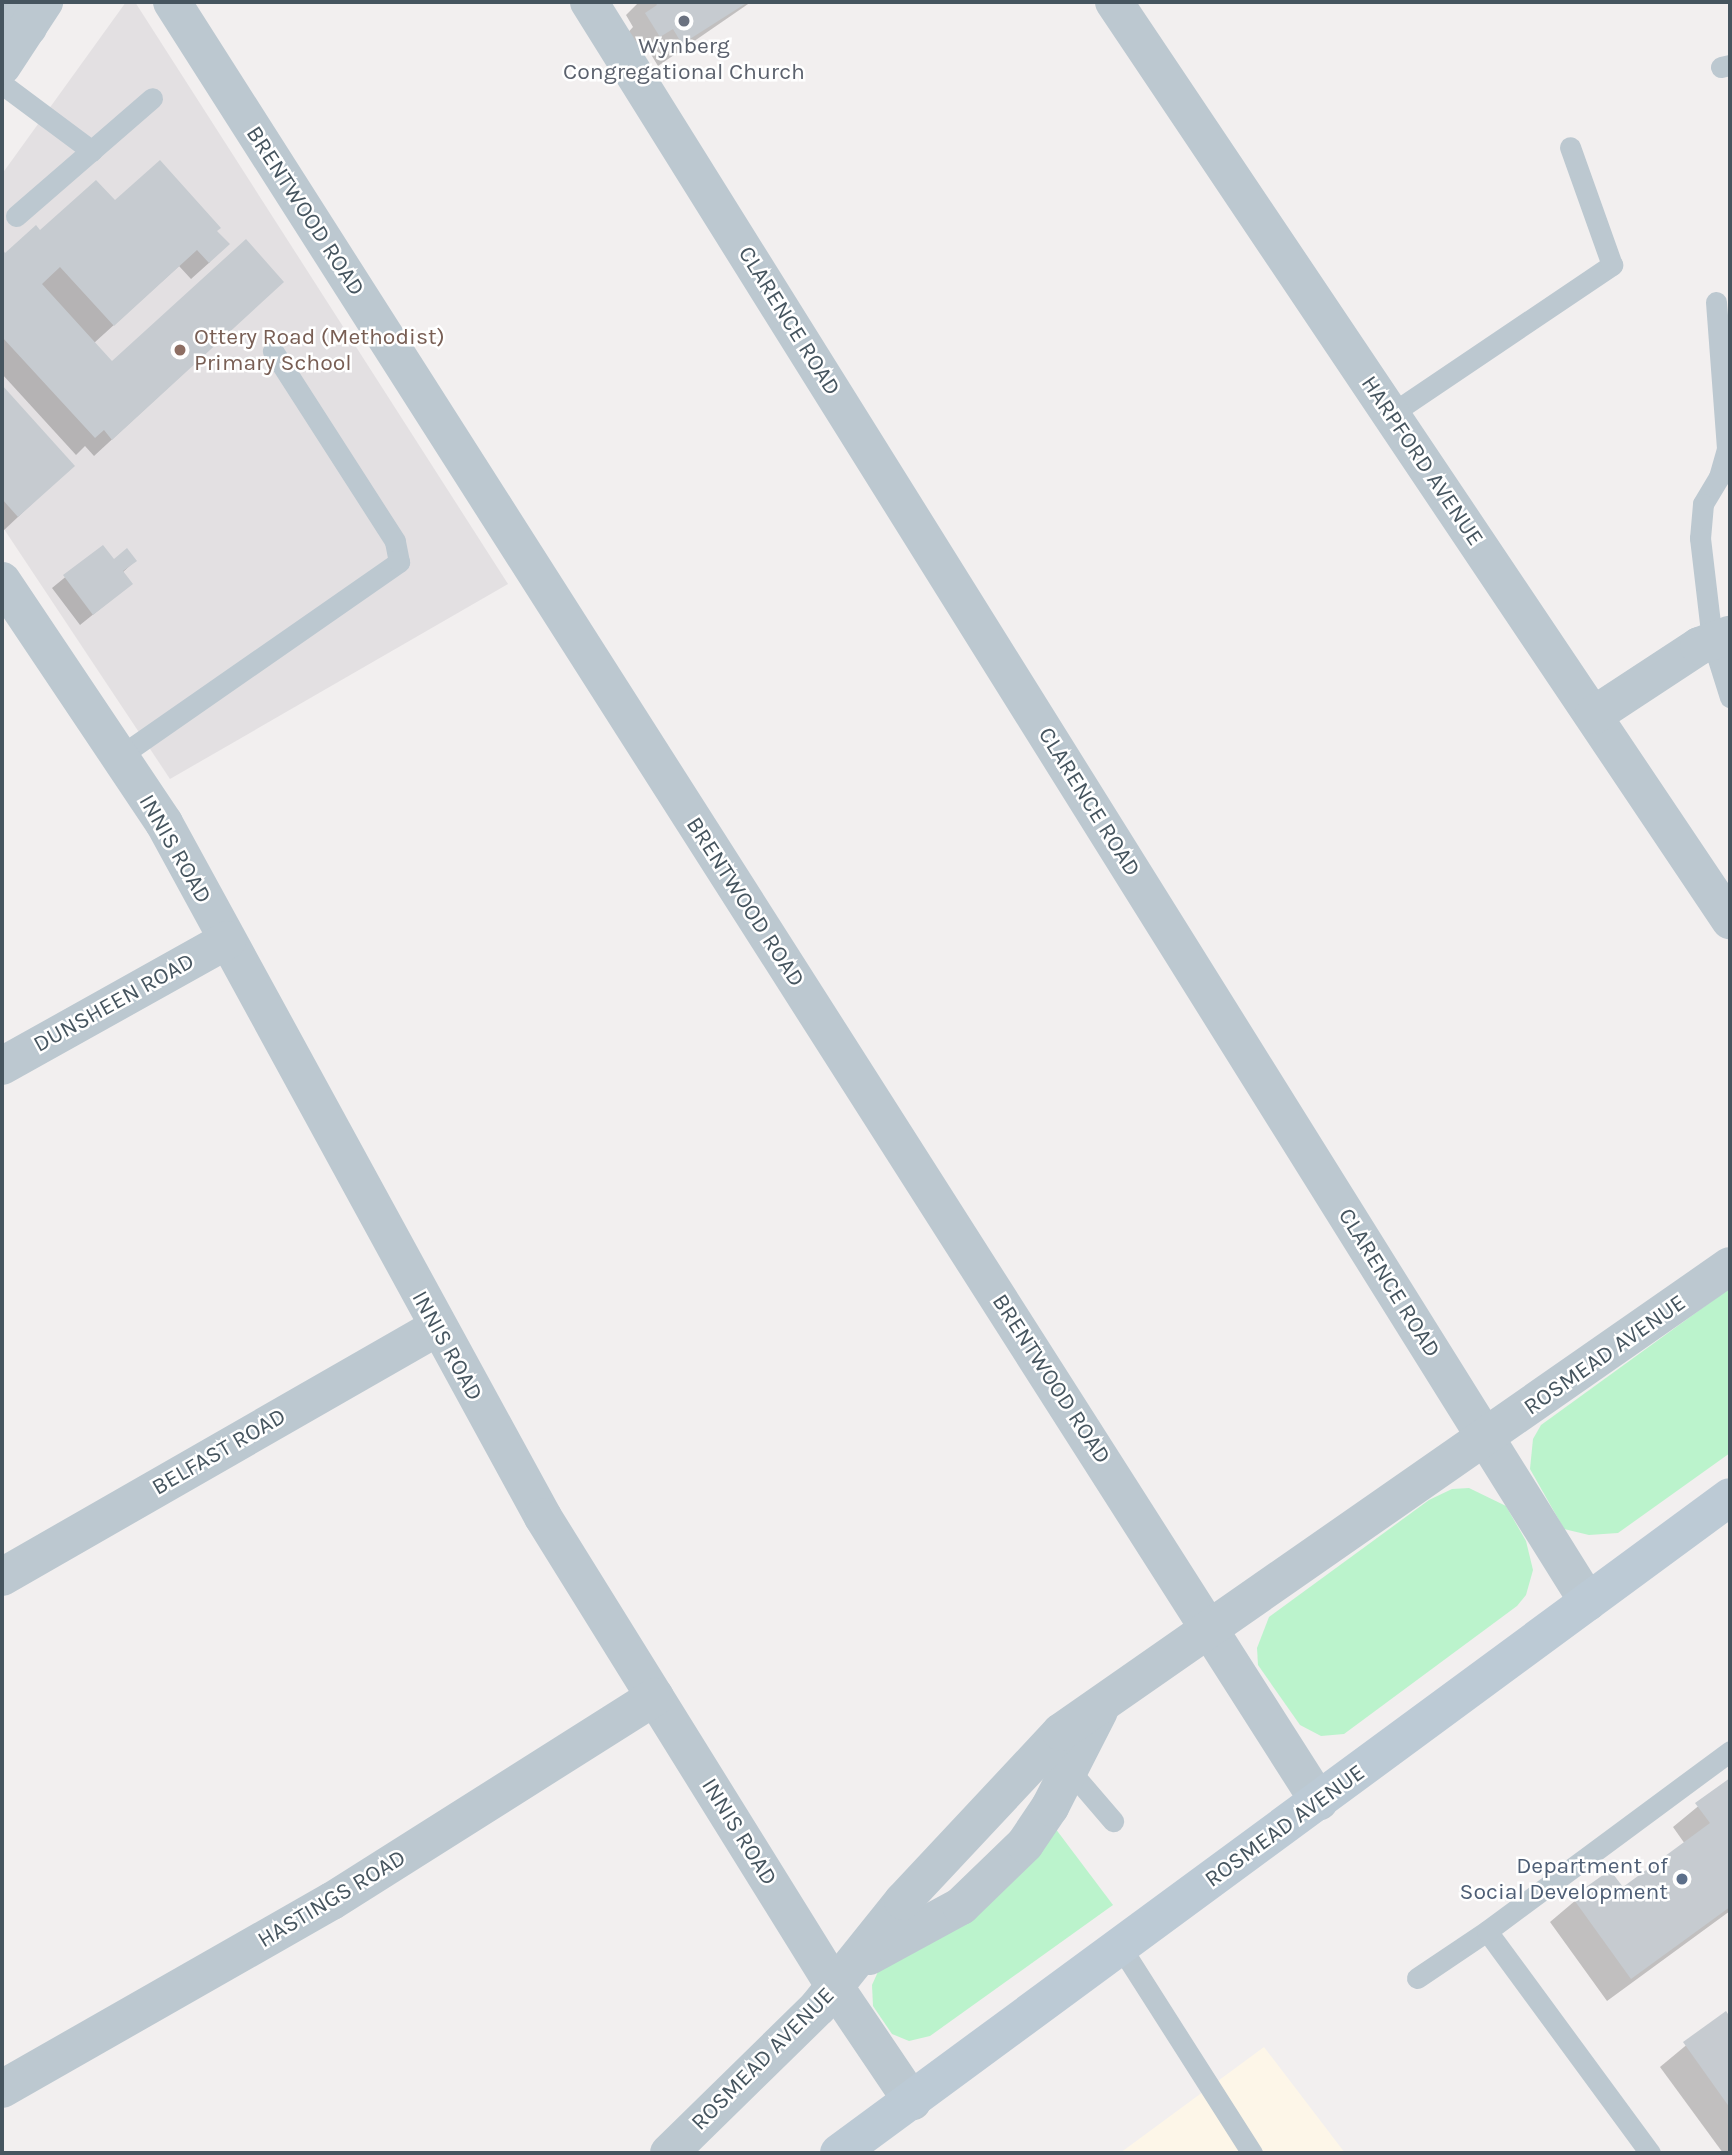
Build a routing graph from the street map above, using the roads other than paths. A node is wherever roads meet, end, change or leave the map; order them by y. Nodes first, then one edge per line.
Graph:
1 (172, 2) edge
2 (589, 2) edge
3 (1114, 2) edge
4 (25, 12) edge
5 (2, 66) edge
6 (2, 84) edge
7 (152, 98) dead end
8 (1570, 147) dead end
9 (92, 150) junction
10 (16, 216) dead end
11 (1716, 302) dead end
12 (273, 351) dead end
13 (1391, 414) junction
14 (2, 581) edge
15 (1721, 638) edge
16 (1730, 697) edge
17 (1594, 715) junction
18 (120, 756) junction
19 (1730, 919) edge
20 (227, 940) junction
21 (2, 1066) edge
22 (1730, 1266) edge
23 (436, 1328) junction
24 (1486, 1439) junction
25 (1730, 1497) edge
26 (2, 1577) edge
27 (1588, 1602) junction
28 (1210, 1632) junction
29 (655, 1697) junction
30 (1730, 1751) edge
31 (1057, 1757) junction
32 (1319, 1802) junction
33 (1113, 1821) dead end
34 (1487, 1931) junction
35 (1120, 1946) junction
36 (844, 1974) junction
37 (1417, 1979) dead end
38 (2, 2089) edge
39 (912, 2101) junction
40 (669, 2153) edge
41 (839, 2153) edge
42 (1252, 2153) edge
43 (1650, 2153) edge

1 - 28 street, BRENTWOOD ROAD
2 - 24 street, CLARENCE ROAD
3 - 13 street, HARPFORD AVENUE
4 - 5 street
6 - 9 lane
7 - 9 lane
8 - 13 lane
9 - 10 lane
11 - 15 lane
12 - 18 lane
13 - 17 street, HARPFORD AVENUE
14 - 18 street, INNIS ROAD
15 - 16 lane
15 - 17 street
17 - 19 street, HARPFORD AVENUE
18 - 20 street, INNIS ROAD
20 - 21 street, DUNSHEEN ROAD
20 - 23 street, INNIS ROAD
22 - 24 street, ROSMEAD AVENUE
23 - 26 street, BELFAST ROAD
23 - 29 street, INNIS ROAD
24 - 27 street, CLARENCE ROAD
24 - 28 street, ROSMEAD AVENUE
25 - 27 main road, ROSMEAD AVENUE
27 - 32 main road, ROSMEAD AVENUE
28 - 31 street, ROSMEAD AVENUE
28 - 32 street, BRENTWOOD ROAD
29 - 36 street, INNIS ROAD
29 - 38 street, HASTINGS ROAD
30 - 34 lane
31 - 33 lane
31 - 36 street, ROSMEAD AVENUE
31 - 36 street, ROSMEAD AVENUE
32 - 35 main road, ROSMEAD AVENUE
34 - 37 lane
34 - 43 lane
35 - 39 main road, ROSMEAD AVENUE
35 - 42 lane
36 - 39 street, INNIS ROAD
36 - 40 street, ROSMEAD AVENUE
39 - 41 main road, ROSMEAD AVENUE

